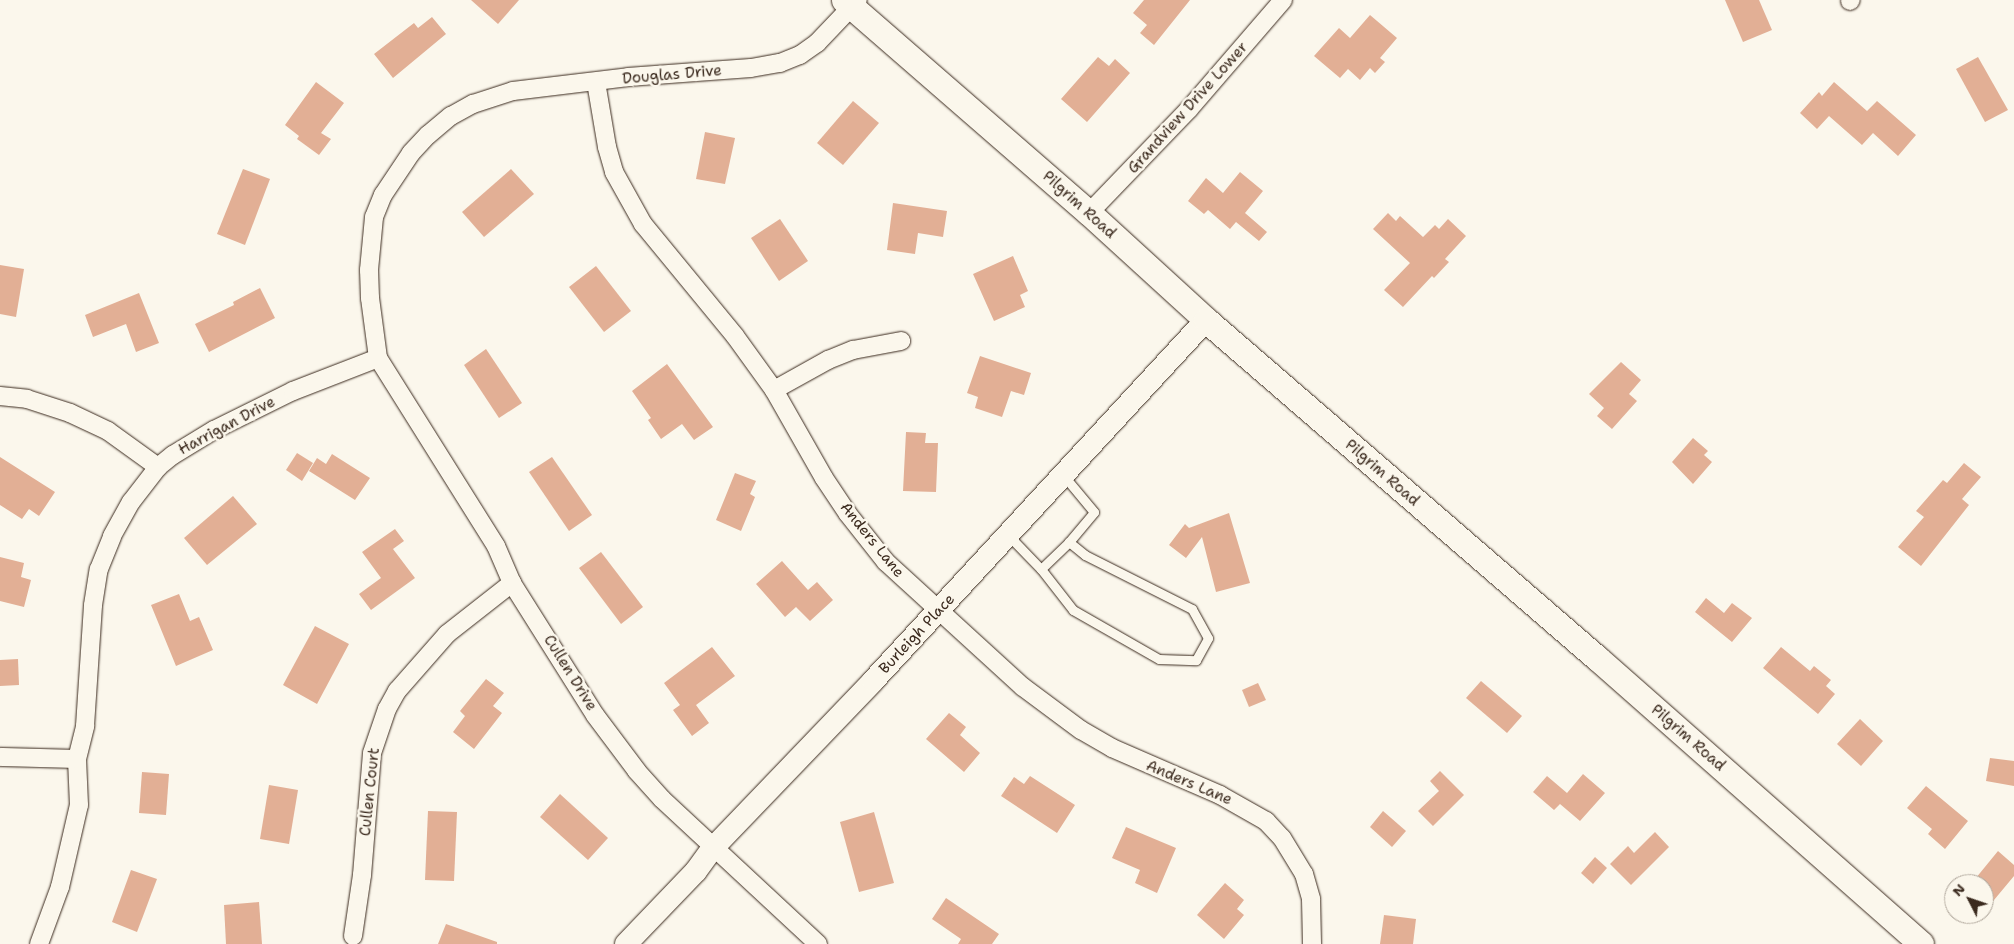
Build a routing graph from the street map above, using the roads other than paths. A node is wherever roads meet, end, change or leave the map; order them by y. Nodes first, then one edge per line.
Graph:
1 (1283, 0) edge
2 (851, 2) edge
3 (596, 82) junction
4 (1089, 213) junction
5 (1206, 320) junction
6 (901, 341) dead end
7 (378, 358) junction
8 (774, 390) junction
9 (0, 396) edge
10 (158, 467) junction
11 (1064, 476) junction
12 (1008, 535) junction
13 (1070, 542) junction
14 (1041, 569) junction
15 (512, 583) junction
16 (938, 612) junction
17 (0, 757) edge
18 (77, 760) junction
19 (713, 848) junction
20 (353, 936) dead end
21 (39, 944) edge
22 (626, 944) edge
23 (818, 944) edge
24 (1312, 944) edge
25 (1921, 944) edge

1 - 4 street, Grandview Drive Lower
2 - 3 street, Douglas Drive
2 - 4 main road, Pilgrim Road
3 - 7 street, Douglas Drive
3 - 8 street, Anders Lane
4 - 5 main road, Pilgrim Road
5 - 11 street, Burleigh Place
5 - 25 main road, Pilgrim Road
6 - 8 street
7 - 10 street, Harrigan Drive
7 - 15 street, Cullen Drive
8 - 16 street, Anders Lane
9 - 10 street
10 - 18 street, Harrigan Drive
11 - 12 street, Burleigh Place
11 - 13 lane
12 - 14 lane
12 - 16 street, Burleigh Place
13 - 14 lane
13 - 14 lane
15 - 19 street, Cullen Drive
15 - 20 street, Cullen Court
16 - 19 street, Burleigh Place
16 - 24 street, Anders Lane
17 - 18 street
18 - 21 street, Harrigan Drive
19 - 22 street, Burleigh Place
19 - 23 street, Cullen Drive

